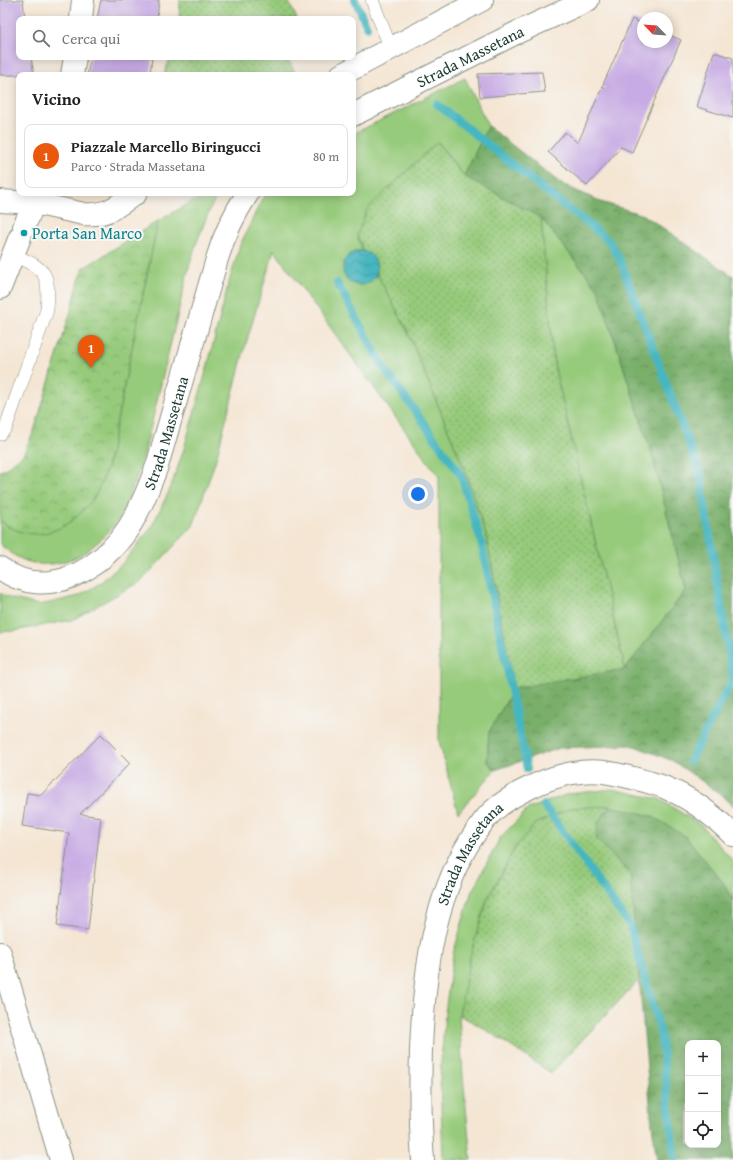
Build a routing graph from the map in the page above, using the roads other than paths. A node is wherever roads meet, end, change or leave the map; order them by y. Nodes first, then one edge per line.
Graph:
1 (83, 0) edge
2 (372, 0) edge
3 (482, 0) edge
4 (588, 0) edge
5 (81, 16) edge
6 (391, 49) junction
7 (74, 60) edge
8 (72, 72) edge
9 (347, 72) edge
10 (356, 113) edge
11 (132, 196) edge
12 (246, 196) edge
13 (36, 198) edge
14 (0, 201) edge
15 (14, 242) edge
16 (0, 288) edge
17 (0, 434) edge
18 (0, 568) edge
19 (733, 835) edge
20 (0, 954) edge
21 (61, 1160) edge
22 (423, 1160) edge

1 - 5 street
2 - 6 lane
3 - 6 street
4 - 10 street, Strada Massetana
6 - 9 street
7 - 8 street
11 - 13 street
12 - 18 street, Strada Massetana
13 - 14 street
13 - 15 street
15 - 16 street
15 - 17 lane
19 - 22 street, Strada Massetana
20 - 21 street

